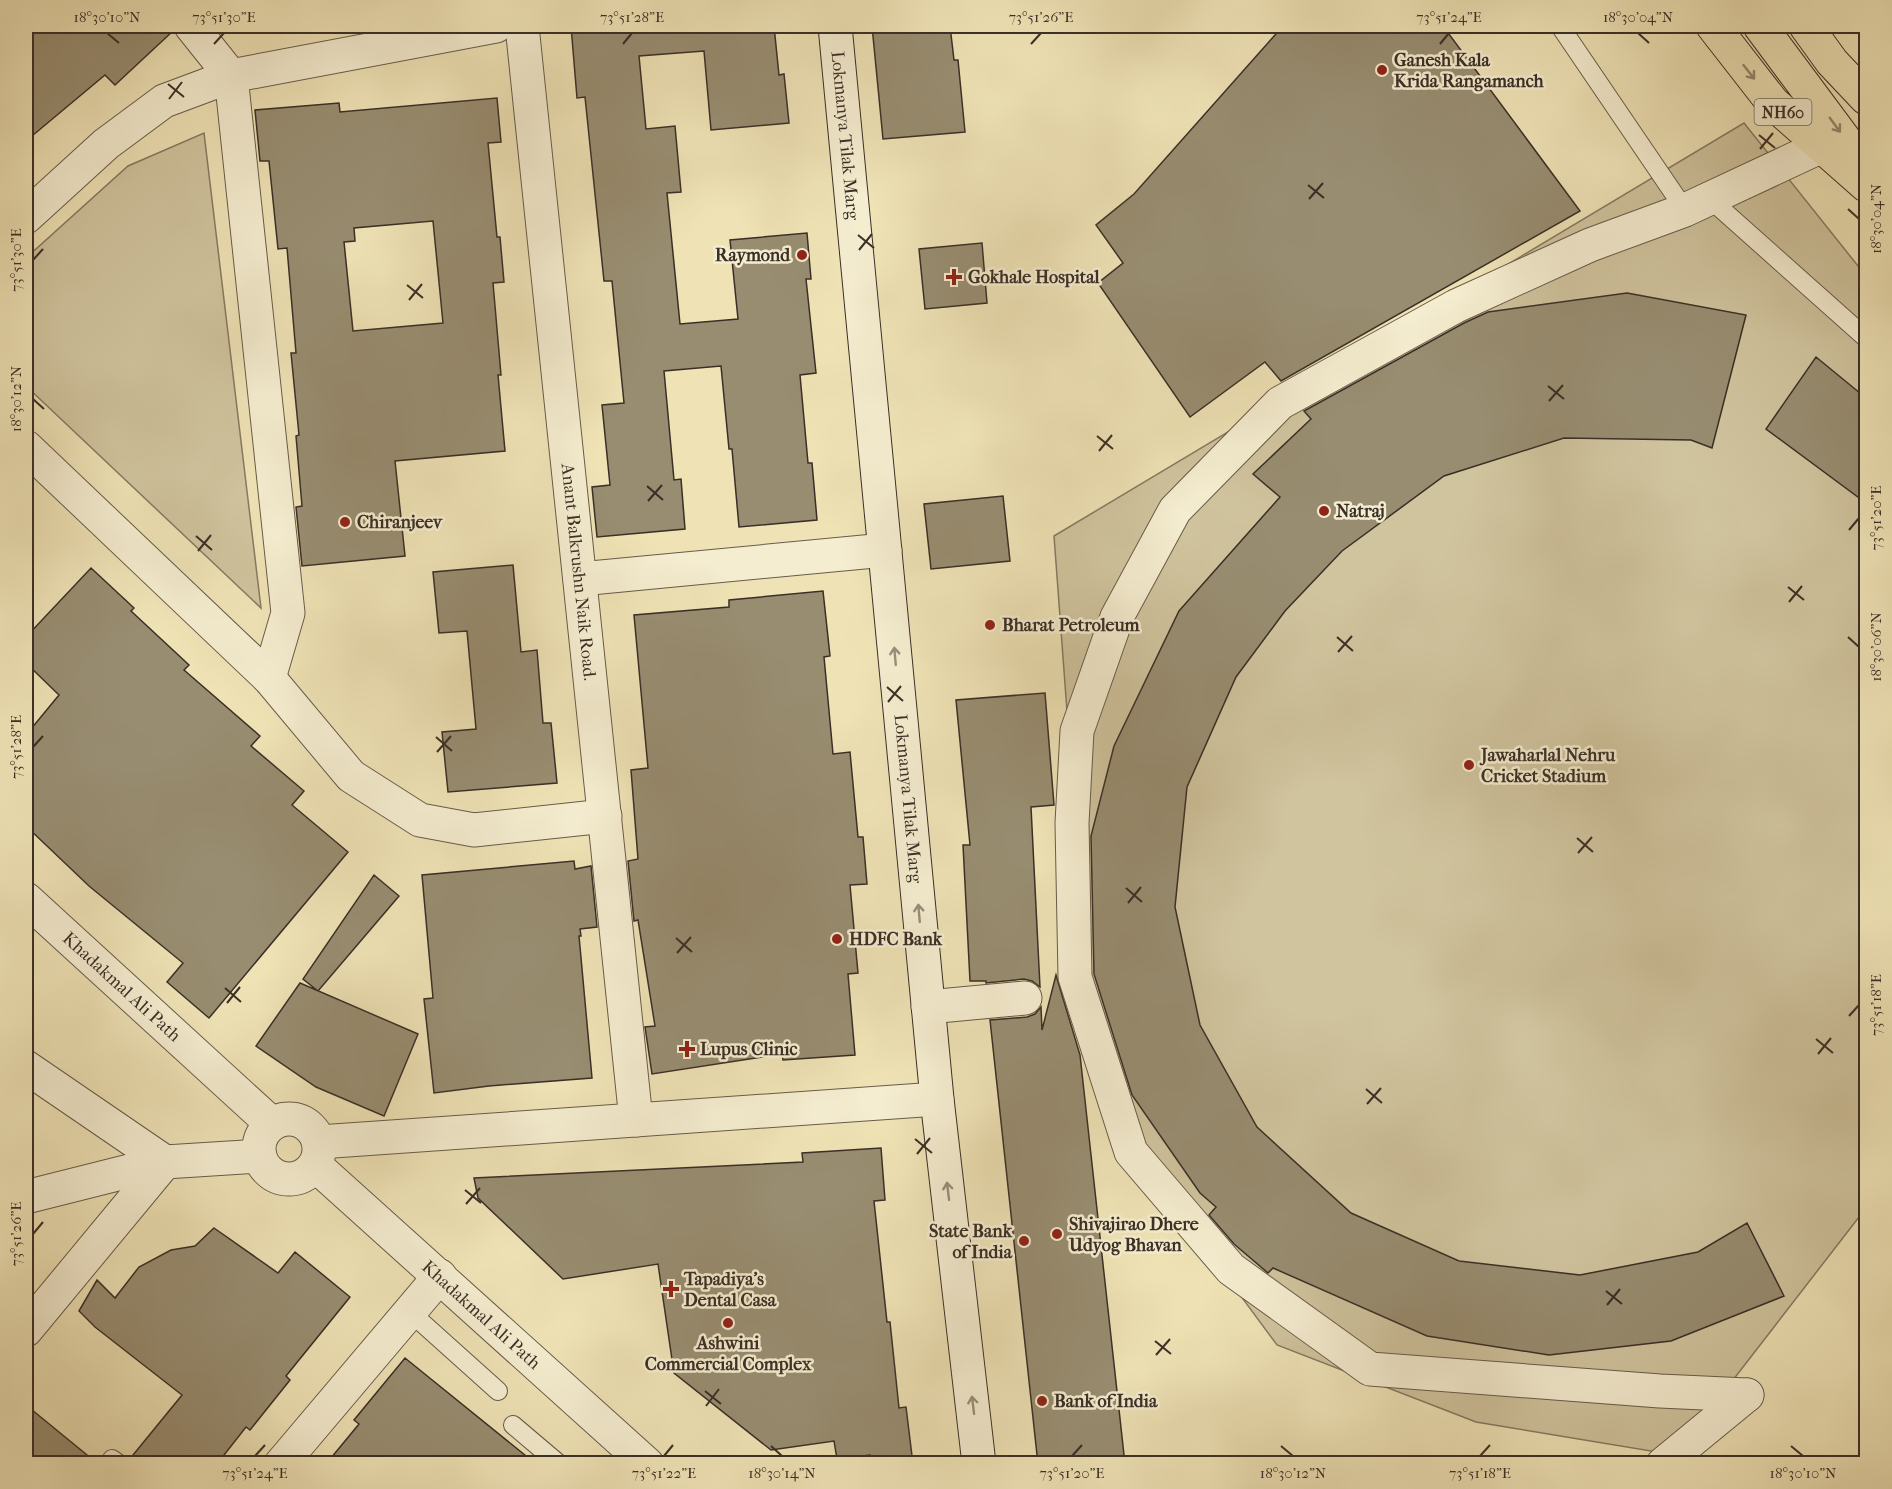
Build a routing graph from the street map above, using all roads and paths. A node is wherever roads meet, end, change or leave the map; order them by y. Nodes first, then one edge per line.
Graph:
1 (191, 26) edge
2 (496, 26) edge
3 (522, 26) edge
4 (835, 26) edge
5 (1560, 26) edge
6 (1713, 26) edge
7 (1760, 26) edge
8 (1806, 26) edge
9 (394, 35) edge
10 (231, 76) junction
11 (1866, 98) edge
12 (1822, 146) junction
13 (1866, 168) edge
14 (1866, 185) edge
15 (1698, 205) junction
16 (26, 218) edge
17 (1866, 338) edge
18 (26, 447) edge
19 (885, 550) junction
20 (580, 579) junction
21 (269, 678) junction
22 (604, 816) junction
23 (26, 898) edge
24 (1025, 998) dead end
25 (928, 1007) junction
26 (26, 1066) edge
27 (937, 1099) junction
28 (636, 1120) junction
29 (272, 1124) junction
30 (317, 1154) junction
31 (260, 1156) junction
32 (165, 1162) junction
33 (26, 1197) edge
34 (440, 1276) junction
35 (410, 1311) junction
36 (26, 1330) edge
37 (498, 1391) dead end
38 (513, 1425) dead end
39 (645, 1463) edge
40 (281, 1464) edge
41 (558, 1464) edge
42 (979, 1464) edge
43 (1663, 1464) edge

1 - 10 street
2 - 9 street
3 - 20 street, Anant Balkrushn Naik Road.
4 - 19 street, Lokmanya Tilak Marg
5 - 15 lane
6 -> 12 highway, NH60
7 -> 13 highway
8 - 11 highway
9 - 10 street
10 - 16 street
10 - 21 street
12 - 14 highway, NH60
12 - 15 street
15 - 17 lane
15 - 43 street
18 - 21 street
19 - 20 street
25 -> 19 street, Lokmanya Tilak Marg
20 - 22 street, Anant Balkrushn Naik Road.
21 - 22 street
22 - 28 street, Anant Balkrushn Naik Road.
23 - 29 street, Khadakmal Ali Path
24 - 25 street
25 - 27 street, Lokmanya Tilak Marg
26 - 32 street
27 - 28 street
42 -> 27 street, Lokmanya Tilak Marg
28 - 30 street
29 - 30 street
29 - 31 street
30 - 31 street
30 - 34 street, Khadakmal Ali Path
31 - 32 street
32 - 33 street
32 - 36 street
34 - 35 street
34 - 39 street, Khadakmal Ali Path
35 - 37 lane
35 - 40 street
38 - 41 lane

